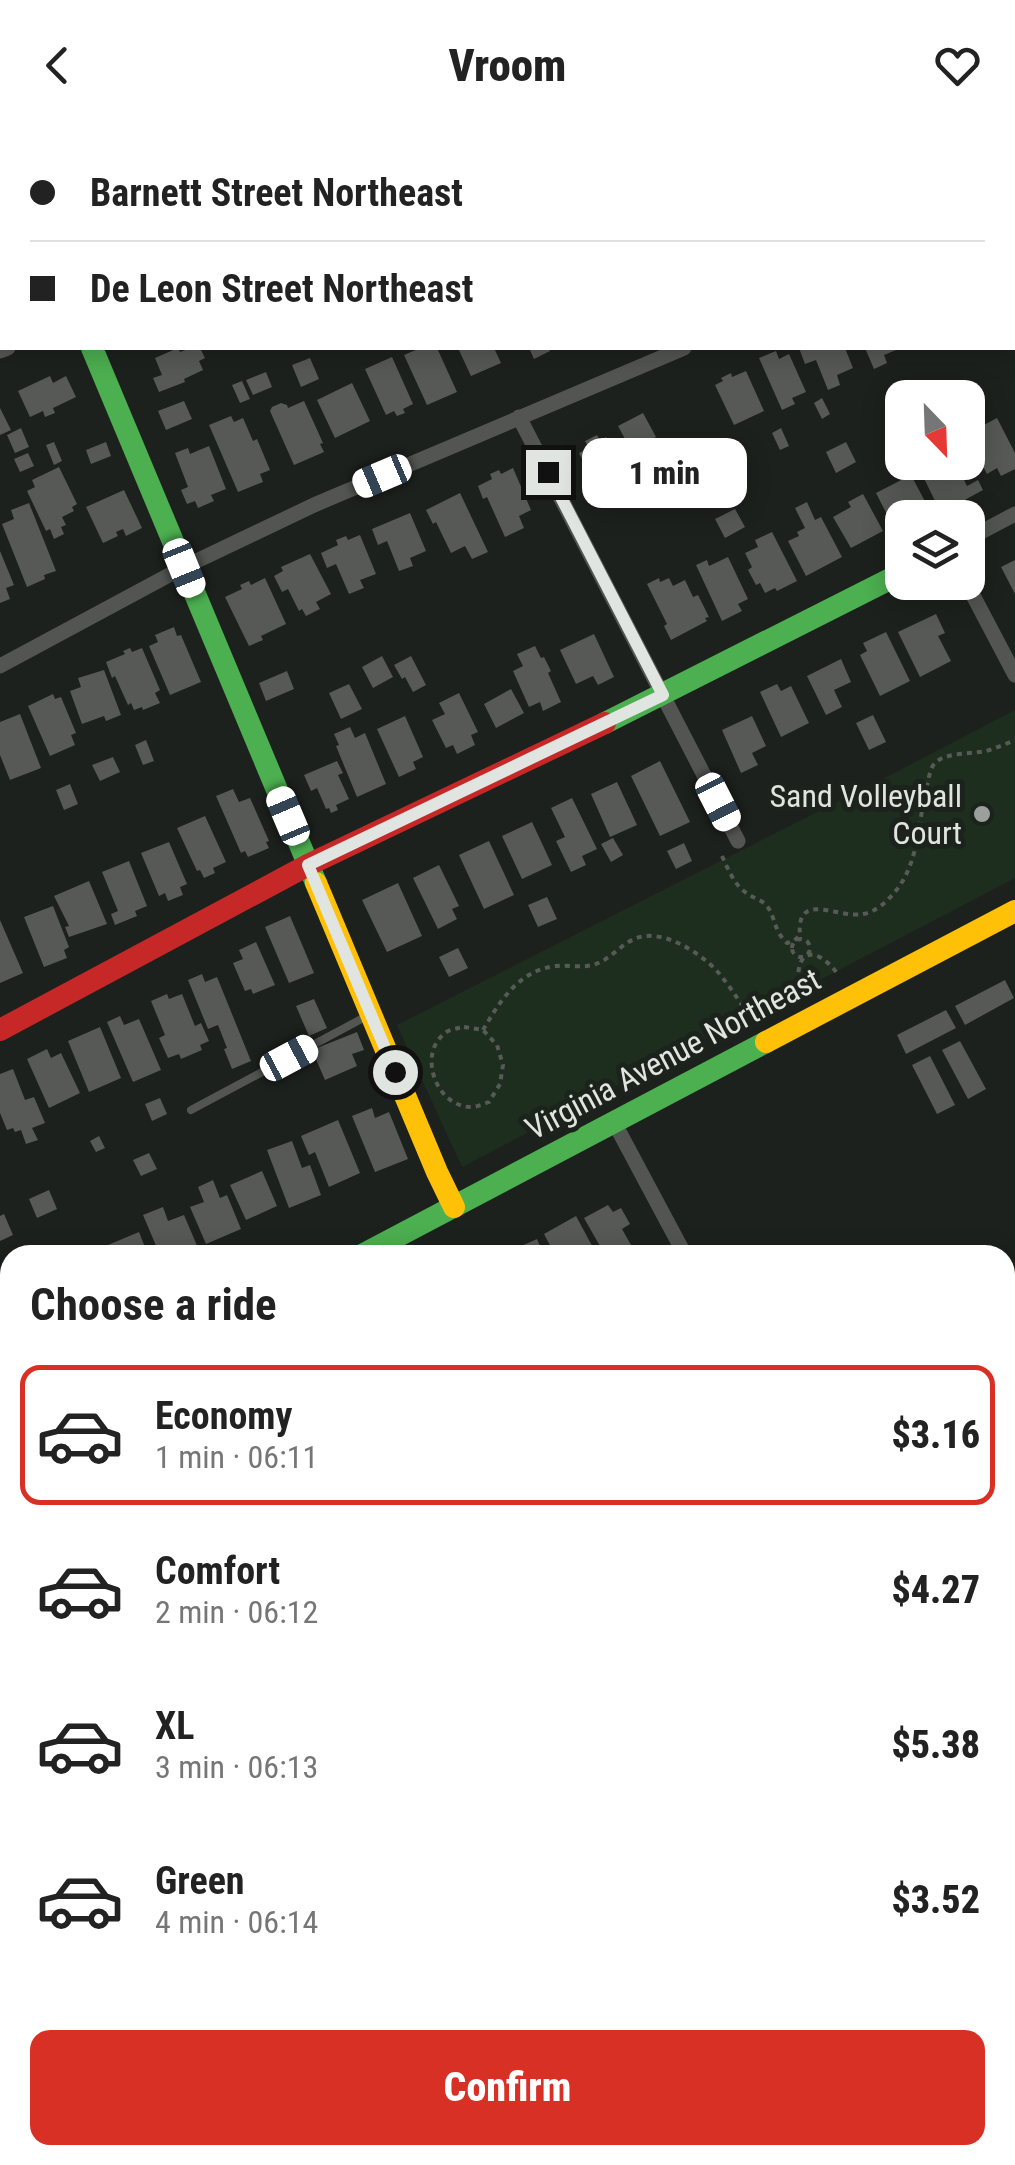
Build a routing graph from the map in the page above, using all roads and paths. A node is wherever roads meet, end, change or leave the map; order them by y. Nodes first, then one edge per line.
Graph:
1 (93, 350) edge
2 (679, 350) edge
3 (520, 418) junction
4 (1015, 514) edge
5 (985, 530) edge
6 (184, 568) junction
7 (885, 581) edge
8 (975, 600) edge
9 (0, 666) edge
10 (1015, 675) edge
11 (663, 695) junction
12 (1015, 740) edge
13 (738, 842) dead end
14 (722, 856) dead end
15 (308, 865) junction
16 (1015, 911) edge
17 (794, 941) junction
18 (802, 957) junction
19 (837, 973) dead end
20 (800, 992) dead end
21 (371, 1014) junction
22 (754, 1022) dead end
23 (0, 1030) edge
24 (483, 1030) junction
25 (191, 1110) dead end
26 (614, 1122) junction
27 (454, 1206) junction
28 (381, 1245) edge
29 (680, 1245) edge

1 - 6 street
2 - 3 street
3 - 6 street
3 - 11 street
4 - 5 street
6 - 9 street
6 - 15 street
7 - 11 street
8 - 10 street
11 - 13 street
11 - 15 street
12 - 17 path
14 - 17 path
15 - 21 street
15 - 23 street
16 - 26 street, Virginia Avenue Northeast
17 - 18 path
17 - 18 path
18 - 19 path
18 - 20 path
21 - 25 lane
21 - 27 street
22 - 24 path
24 - 24 path
26 - 27 street, Virginia Avenue Northeast
26 - 29 street
27 - 28 street, Virginia Avenue Northeast

